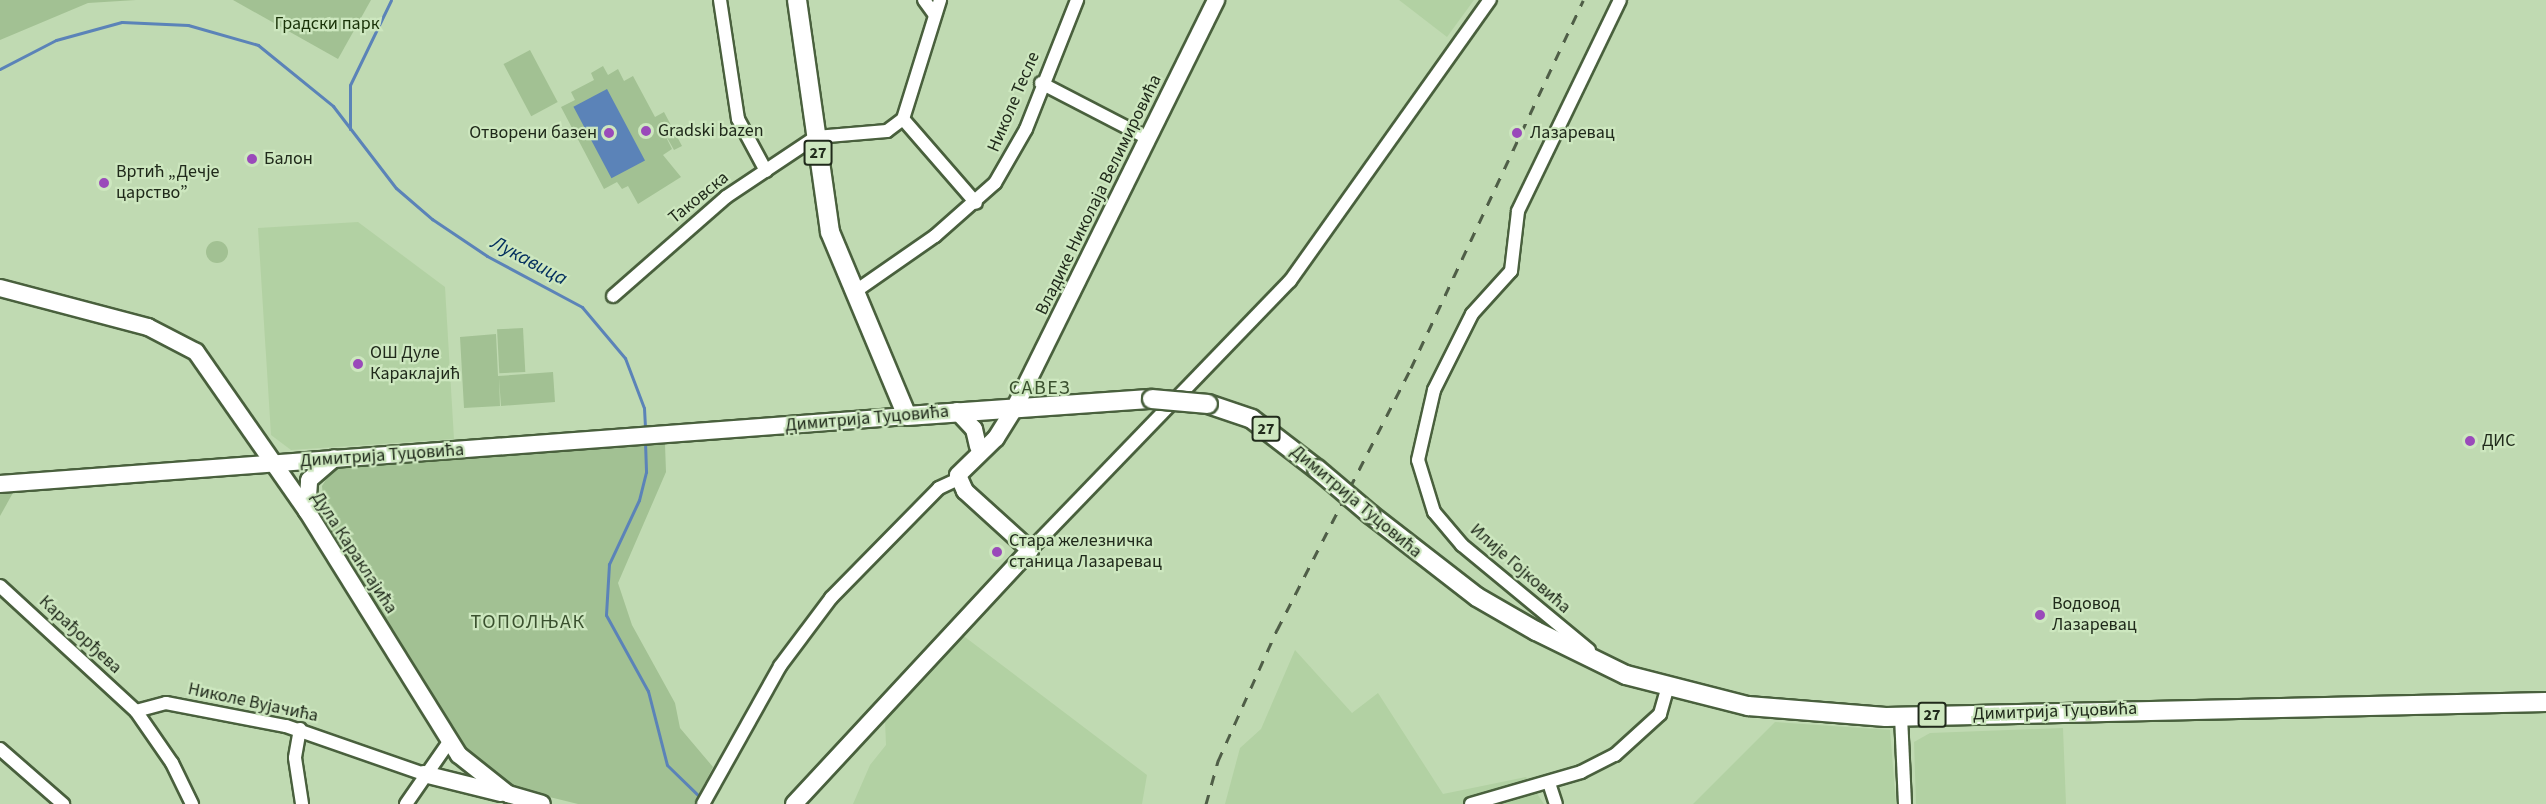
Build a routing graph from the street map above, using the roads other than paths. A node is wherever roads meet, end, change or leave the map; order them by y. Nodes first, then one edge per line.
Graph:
1 (720, 0) edge
2 (797, 0) edge
3 (925, 0) edge
4 (939, 0) edge
5 (1076, 0) edge
6 (1216, 0) edge
7 (1490, 0) edge
8 (1620, 0) edge
9 (934, 15) junction
10 (1041, 83) junction
11 (903, 119) junction
12 (816, 137) junction
13 (1148, 138) junction
14 (766, 171) junction
15 (976, 203) junction
16 (0, 288) edge
17 (852, 293) junction
18 (613, 296) dead end
19 (1015, 407) junction
20 (957, 411) junction
21 (907, 416) junction
22 (977, 451) junction
23 (334, 458) junction
24 (273, 464) junction
25 (958, 479) junction
26 (0, 484) edge
27 (308, 511) junction
28 (1030, 550) junction
29 (0, 586) edge
30 (1605, 665) junction
31 (1667, 690) junction
32 (2546, 702) edge
33 (135, 711) junction
34 (1901, 716) junction
35 (300, 729) junction
36 (449, 741) junction
37 (0, 749) edge
38 (424, 774) junction
39 (1549, 783) junction
40 (508, 794) junction
41 (63, 804) edge
42 (192, 804) edge
43 (302, 804) edge
44 (406, 804) edge
45 (542, 804) edge
46 (703, 804) edge
47 (794, 804) edge
48 (1471, 804) edge
49 (1556, 804) edge
50 (1905, 804) edge

1 - 14 street
2 - 12 main road, 27
3 - 4 street
3 - 9 street
4 - 9 street
5 - 10 street, Николе Тесле
6 - 13 street, Владике Николаја Велимировића
7 - 28 street
8 - 30 street, Илије Гојковића
9 - 11 street
10 - 13 street
10 - 15 street, Николе Тесле
11 - 12 street
11 - 15 street
12 - 14 street, Таковска
12 - 17 main road, 27
13 - 19 street, Владике Николаја Велимировића
14 - 18 street, Таковска
15 - 17 street, Николе Тесле
16 - 24 street, Дула Караклајића
17 - 21 main road, 27
19 - 20 main road, Димитрија Туцовића / 27
19 - 22 street, Владике Николаја Велимировића
19 - 30 main road, Димитрија Туцовића / 27, bridge
20 - 21 main road, Димитрија Туцовића / 27
20 - 22 street
21 - 23 street, Димитрија Туцовића
22 - 25 street, Владике Николаја Велимировића
23 - 24 street, Димитрија Туцовића
23 - 27 street
24 - 26 street, Димитрија Туцовића
24 - 27 street, Дула Караклајића
25 - 28 street
25 - 46 street
27 - 36 street, Дула Караклајића
28 - 47 street
29 - 33 street, Карађорђева
30 - 31 main road, Димитрија Туцовића / 27
31 - 34 main road, Димитрија Туцовића / 27
31 - 39 street
32 - 34 main road, Димитрија Туцовића / 27
33 - 35 street, Николе Вујачића
33 - 42 street, Карађорђева
34 - 50 street
35 - 38 street, Николе Вујачића
35 - 43 street
36 - 38 street
36 - 40 street, Дула Караклајића
37 - 41 street
38 - 40 street
38 - 44 street
39 - 48 street
39 - 49 street
40 - 45 street

